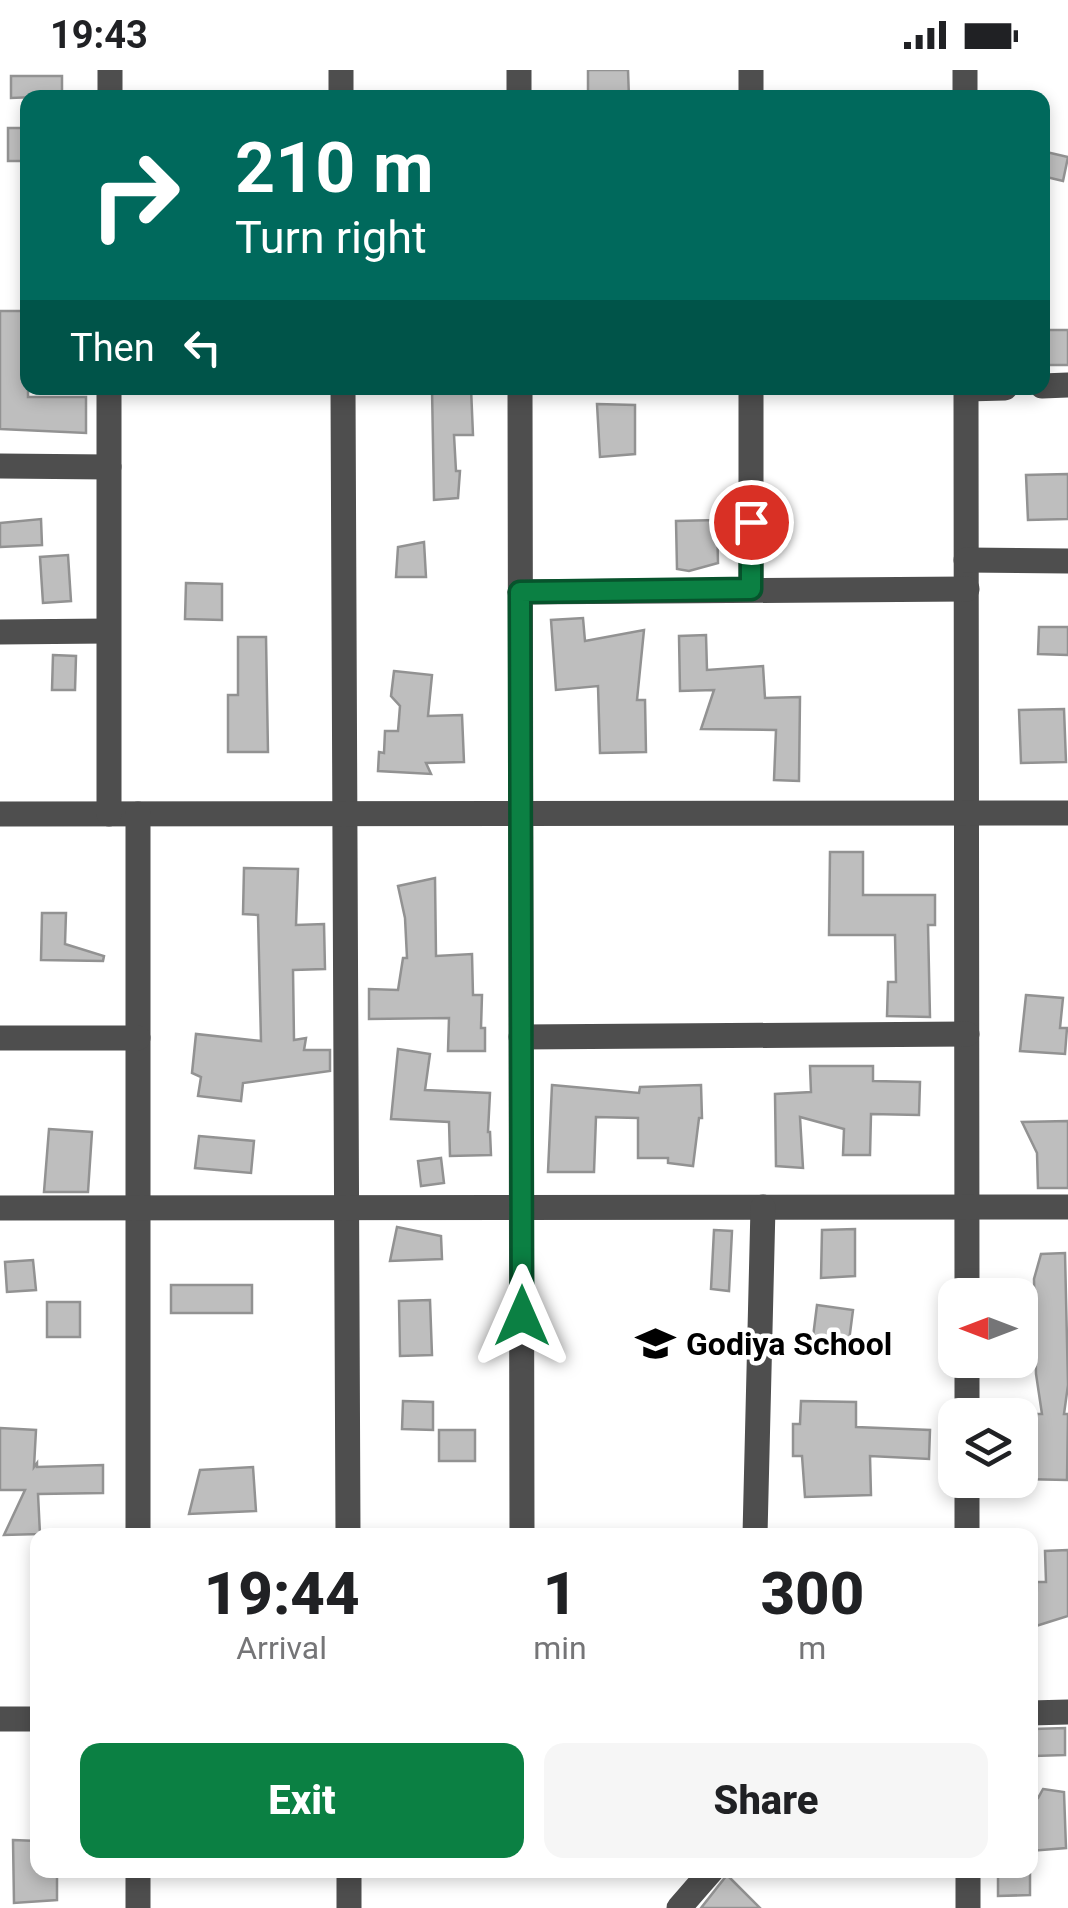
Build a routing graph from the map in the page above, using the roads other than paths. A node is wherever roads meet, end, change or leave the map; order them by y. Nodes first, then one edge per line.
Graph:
1 (109, 395) edge
2 (343, 395) edge
3 (520, 395) edge
4 (751, 395) edge
5 (966, 395) edge
6 (0, 466) edge
7 (109, 468) junction
8 (966, 560) junction
9 (1068, 561) edge
10 (751, 589) junction
11 (967, 589) junction
12 (520, 592) junction
13 (108, 631) junction
14 (0, 632) edge
15 (345, 813) junction
16 (520, 813) junction
17 (966, 813) junction
18 (1068, 813) edge
19 (0, 814) edge
20 (109, 814) junction
21 (138, 814) junction
22 (966, 1034) junction
23 (521, 1037) junction
24 (0, 1038) edge
25 (138, 1038) junction
26 (521, 1207) junction
27 (763, 1207) junction
28 (967, 1207) junction
29 (1068, 1207) edge
30 (0, 1208) edge
31 (138, 1208) junction
32 (346, 1208) junction
33 (967, 1278) edge
34 (967, 1498) edge
35 (138, 1528) edge
36 (348, 1528) edge
37 (522, 1528) edge
38 (755, 1528) edge
39 (967, 1528) edge
40 (1038, 1712) edge
41 (1068, 1712) edge
42 (0, 1719) edge
43 (30, 1719) edge
44 (138, 1878) edge
45 (349, 1878) edge
46 (705, 1878) edge
47 (968, 1878) edge
48 (138, 1908) edge
49 (349, 1908) edge
50 (679, 1908) edge
51 (968, 1908) edge

1 - 7 street
2 - 15 street
3 - 12 street
4 - 10 street
5 - 8 street
6 - 7 street
7 - 13 street
8 - 9 street
8 - 11 street
10 - 11 street
10 - 12 street
11 - 17 street
12 - 16 street
13 - 14 street
13 - 20 street
15 - 16 street
15 - 21 street
15 - 32 street
16 - 17 street
16 - 23 street
17 - 18 street
17 - 22 street
19 - 20 street
20 - 21 street
21 - 25 street
22 - 23 street
22 - 28 street
23 - 26 street
24 - 25 street
25 - 31 street
26 - 27 street
26 - 32 street
26 - 37 street
27 - 28 street
27 - 38 street
28 - 29 street
28 - 33 street
30 - 31 street
31 - 32 street
31 - 35 street
32 - 36 street
34 - 39 street
40 - 41 street
42 - 43 street
44 - 48 street
45 - 49 street
46 - 50 street
47 - 51 street

